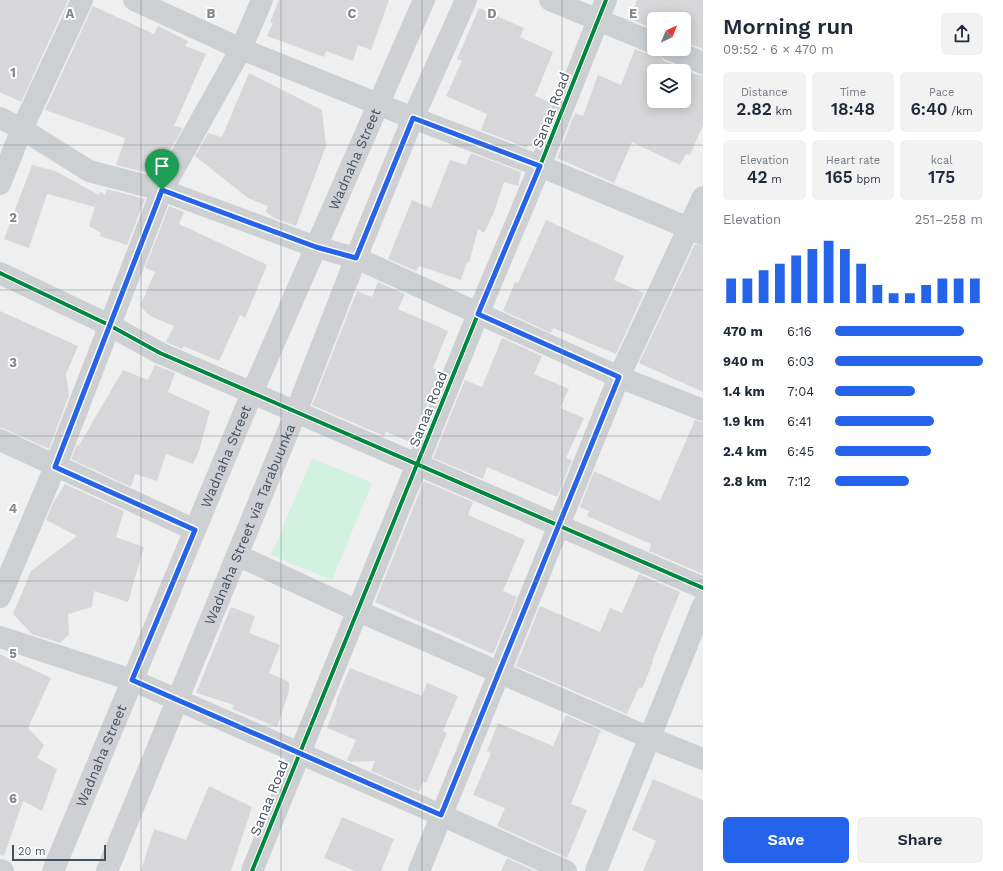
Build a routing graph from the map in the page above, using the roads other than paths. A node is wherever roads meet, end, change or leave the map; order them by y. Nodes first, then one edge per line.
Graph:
1 (82, 0) edge
2 (134, 0) edge
3 (262, 0) edge
4 (424, 0) edge
5 (466, 0) edge
6 (550, 0) edge
7 (606, 0) edge
8 (598, 20) junction
9 (647, 40) edge
10 (241, 49) junction
11 (686, 56) edge
12 (703, 63) edge
13 (378, 103) junction
14 (0, 118) edge
15 (413, 118) junction
16 (22, 129) junction
17 (540, 166) junction
18 (0, 184) edge
19 (162, 190) junction
20 (703, 197) edge
21 (696, 232) edge
22 (316, 247) junction
23 (356, 258) junction
24 (0, 273) edge
25 (478, 314) junction
26 (109, 325) junction
27 (619, 377) junction
28 (252, 393) junction
29 (703, 410) edge
30 (296, 412) junction
31 (0, 440) edge
32 (417, 464) junction
33 (55, 467) junction
34 (559, 526) junction
35 (195, 530) junction
36 (237, 555) junction
37 (703, 588) edge
38 (0, 597) edge
39 (703, 605) edge
40 (358, 611) junction
41 (0, 637) edge
42 (499, 673) junction
43 (132, 680) junction
44 (177, 700) junction
45 (650, 738) junction
46 (300, 753) junction
47 (703, 760) edge
48 (441, 815) junction
49 (0, 870) edge
50 (3, 871) edge
51 (53, 871) edge
52 (107, 871) edge
53 (252, 871) edge
54 (419, 871) edge
55 (566, 871) edge
56 (596, 871) edge

1 - 16 street
2 - 10 street
3 - 10 street
4 - 13 main road, Wadnaha Street
5 - 15 main road, Wadnaha Street via Tarabuunka
6 - 8 street
7 - 8 street, Sanaa Road
8 - 9 street
8 - 17 street, Sanaa Road
10 - 13 street
10 - 19 street
11 - 12 street
13 - 15 street
13 - 22 main road, Wadnaha Street
14 - 16 street
15 - 17 street
15 - 23 main road, Wadnaha Street via Tarabuunka
16 - 18 street
16 - 19 street
17 - 21 street
17 - 25 street, Sanaa Road
19 - 22 street
19 - 26 street
20 - 21 street
21 - 27 street
22 - 23 street
22 - 28 main road, Wadnaha Street
23 - 25 street
23 - 30 main road, Wadnaha Street via Tarabuunka
24 - 26 street
25 - 27 street
25 - 32 street, Sanaa Road
26 - 28 street
26 - 33 street
27 - 29 street
27 - 34 street
28 - 30 street
28 - 35 main road, Wadnaha Street
30 - 32 street
30 - 36 main road, Wadnaha Street via Tarabuunka
31 - 33 street
32 - 34 street
32 - 40 street, Sanaa Road
33 - 35 street
33 - 38 street
34 - 37 street
34 - 42 street
35 - 43 main road, Wadnaha Street
36 - 40 street
36 - 44 main road, Wadnaha Street via Tarabuunka
39 - 45 street
40 - 42 street
40 - 46 street, Sanaa Road
41 - 43 street
42 - 45 street
42 - 48 street
43 - 44 street
43 - 51 main road, Wadnaha Street
44 - 46 street
44 - 52 main road, Wadnaha Street via Tarabuunka
45 - 47 street
45 - 56 street
46 - 48 street
46 - 53 street, Sanaa Road
48 - 54 street
48 - 55 street
49 - 50 street

